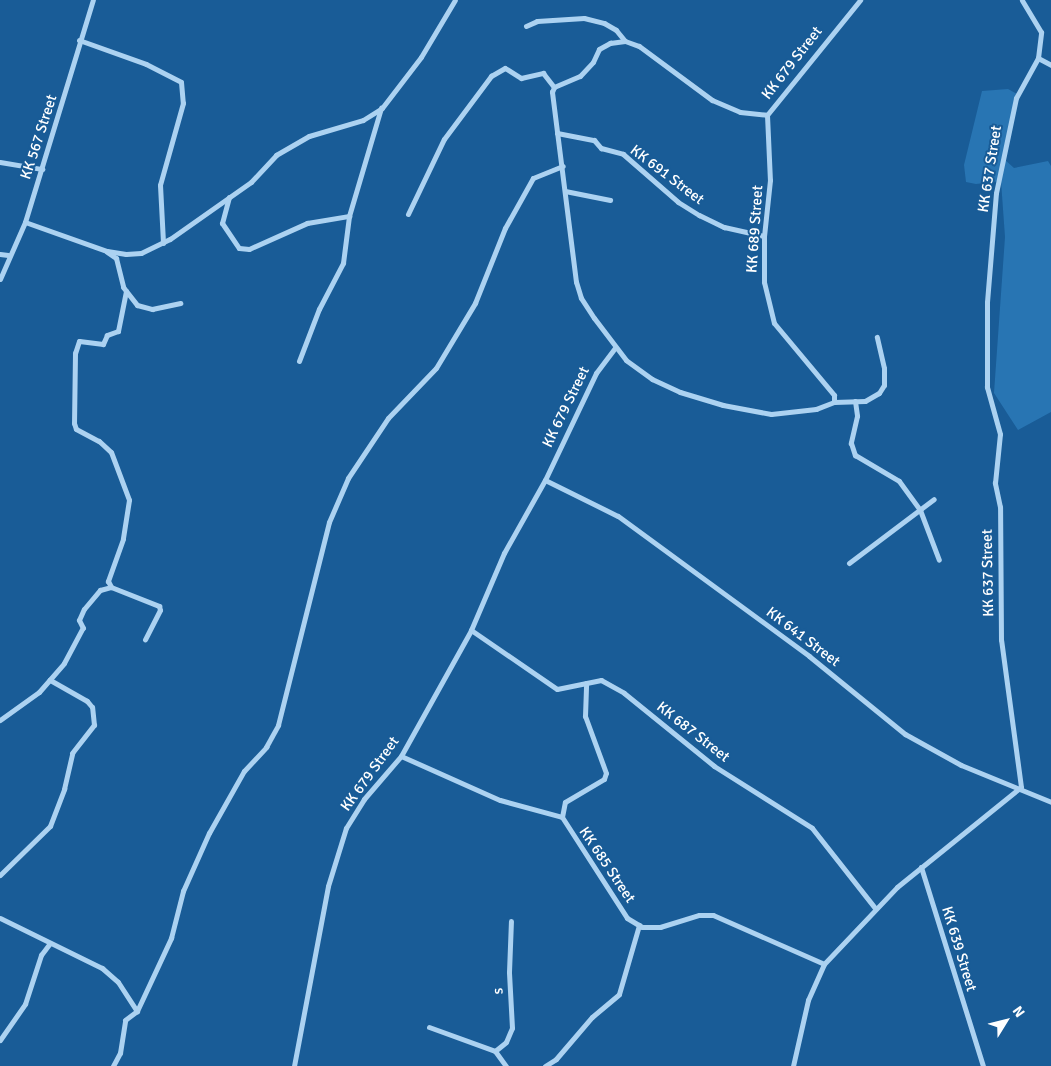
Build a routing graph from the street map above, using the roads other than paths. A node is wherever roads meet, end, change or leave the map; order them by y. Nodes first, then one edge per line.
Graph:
1 (93, 0) edge
2 (455, 0) edge
3 (860, 0) edge
4 (1022, 0) edge
5 (526, 26) dead end
6 (79, 40) junction
7 (625, 41) junction
8 (1038, 58) junction
9 (1051, 65) edge
10 (554, 87) junction
11 (382, 108) junction
12 (767, 115) junction
13 (557, 132) junction
14 (0, 162) edge
15 (564, 166) junction
16 (42, 169) junction
17 (565, 191) junction
18 (229, 196) junction
19 (610, 200) dead end
20 (408, 214) dead end
21 (349, 216) junction
22 (25, 222) junction
23 (764, 236) junction
24 (163, 243) junction
25 (107, 251) junction
26 (0, 254) edge
27 (8, 256) junction
28 (0, 279) edge
29 (126, 292) junction
30 (180, 303) dead end
31 (877, 337) dead end
32 (615, 348) junction
33 (299, 361) dead end
34 (855, 401) junction
35 (834, 402) junction
36 (545, 480) junction
37 (934, 499) dead end
38 (920, 510) junction
39 (939, 560) dead end
40 (849, 563) dead end
41 (111, 587) junction
42 (471, 630) junction
43 (145, 639) dead end
44 (50, 680) junction
45 (586, 683) junction
46 (0, 720) edge
47 (401, 756) junction
48 (1021, 787) junction
49 (1051, 802) edge
50 (562, 818) junction
51 (920, 867) junction
52 (0, 875) edge
53 (875, 908) junction
54 (0, 918) edge
55 (510, 921) dead end
56 (638, 925) junction
57 (50, 943) junction
58 (824, 964) junction
59 (137, 1011) junction
60 (429, 1028) dead end
61 (0, 1040) edge
62 (495, 1051) junction
63 (113, 1066) edge
64 (294, 1066) edge
65 (506, 1066) edge
66 (545, 1066) edge
67 (793, 1066) edge
68 (983, 1066) edge

1 - 6 street, KK 567 Street
2 - 11 street
3 - 12 street, KK 679 Street
4 - 8 street, KK 637 Street
5 - 7 street, KK 679 Street
6 - 16 street, KK 567 Street
6 - 24 street
7 - 10 street
7 - 12 street, KK 679 Street
8 - 9 street
8 - 48 street, KK 637 Street
10 - 13 street
10 - 20 street
11 - 18 street
11 - 21 street
12 - 23 street, KK 689 Street
13 - 15 street
13 - 23 street, KK 691 Street
14 - 16 street
15 - 17 street
15 - 59 street
16 - 22 street, KK 567 Street
17 - 19 street
17 - 32 street
18 - 21 street
18 - 24 street
21 - 33 street
22 - 25 street
22 - 27 street, KK 567 Street
23 - 35 street, KK 689 Street
24 - 25 street
25 - 29 street
26 - 27 street
27 - 28 street, KK 567 Street
29 - 30 street
29 - 41 street
31 - 34 street
32 - 35 street
32 - 36 street, KK 679 Street
34 - 35 street
34 - 38 street
36 - 42 street, KK 679 Street
36 - 48 street, KK 641 Street
37 - 38 street
38 - 39 street
38 - 40 street
41 - 43 street
41 - 44 street
42 - 45 street, KK 687 Street
42 - 47 street, KK 679 Street
44 - 46 street
44 - 52 street
45 - 50 street
45 - 53 street, KK 687 Street
47 - 50 street, KK 685 Street
47 - 64 street, KK 679 Street
48 - 49 street, KK 641 Street
48 - 51 street
50 - 56 street, KK 685 Street
51 - 53 street
51 - 68 street, KK 639 Street
53 - 58 street
54 - 57 street
55 - 62 street, s
56 - 58 street
56 - 66 street
57 - 59 street
57 - 61 street
58 - 67 street
59 - 63 street
60 - 62 street
62 - 65 street

